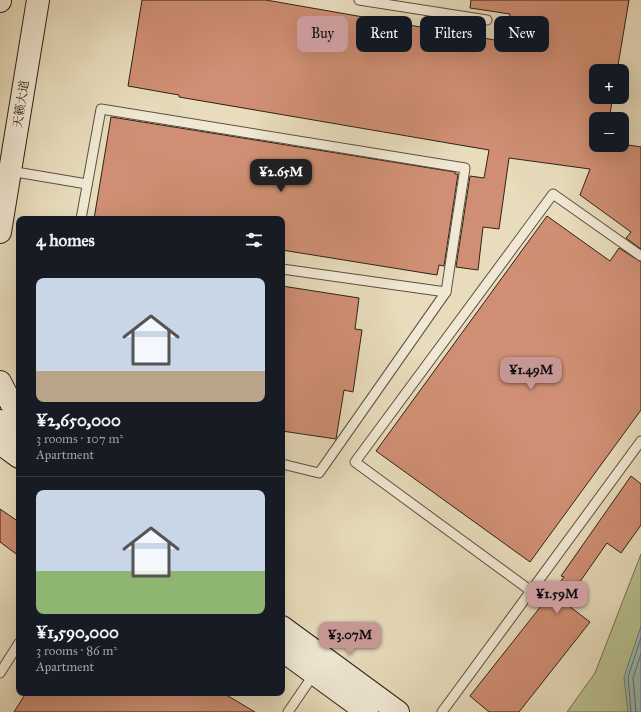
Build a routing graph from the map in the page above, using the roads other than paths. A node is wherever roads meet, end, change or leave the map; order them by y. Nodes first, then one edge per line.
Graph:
1 (38, 0) edge
2 (359, 0) edge
3 (487, 20) dead end
4 (10, 171) junction
5 (88, 184) junction
6 (82, 216) edge
7 (0, 232) edge
8 (641, 256) edge
9 (285, 269) edge
10 (446, 292) junction
11 (0, 382) edge
12 (16, 412) edge
13 (0, 421) edge
14 (16, 432) edge
15 (641, 440) edge
16 (0, 443) edge
17 (16, 455) edge
18 (285, 465) edge
19 (531, 591) junction
20 (285, 629) edge
21 (16, 648) edge
22 (285, 652) edge
23 (0, 673) edge
24 (314, 674) junction
25 (288, 712) edge
26 (366, 712) edge
27 (398, 712) edge
28 (442, 712) edge

1 - 4 main road, 天籁大道
2 - 3 lane
4 - 5 lane
4 - 7 main road, 天籁大道
5 - 6 lane
5 - 10 lane
8 - 19 lane
9 - 10 lane
10 - 18 lane
11 - 12 main road
13 - 14 main road
15 - 19 lane
16 - 17 main road
19 - 28 lane
20 - 27 main road
21 - 23 lane
22 - 24 main road
24 - 25 lane
24 - 26 main road

